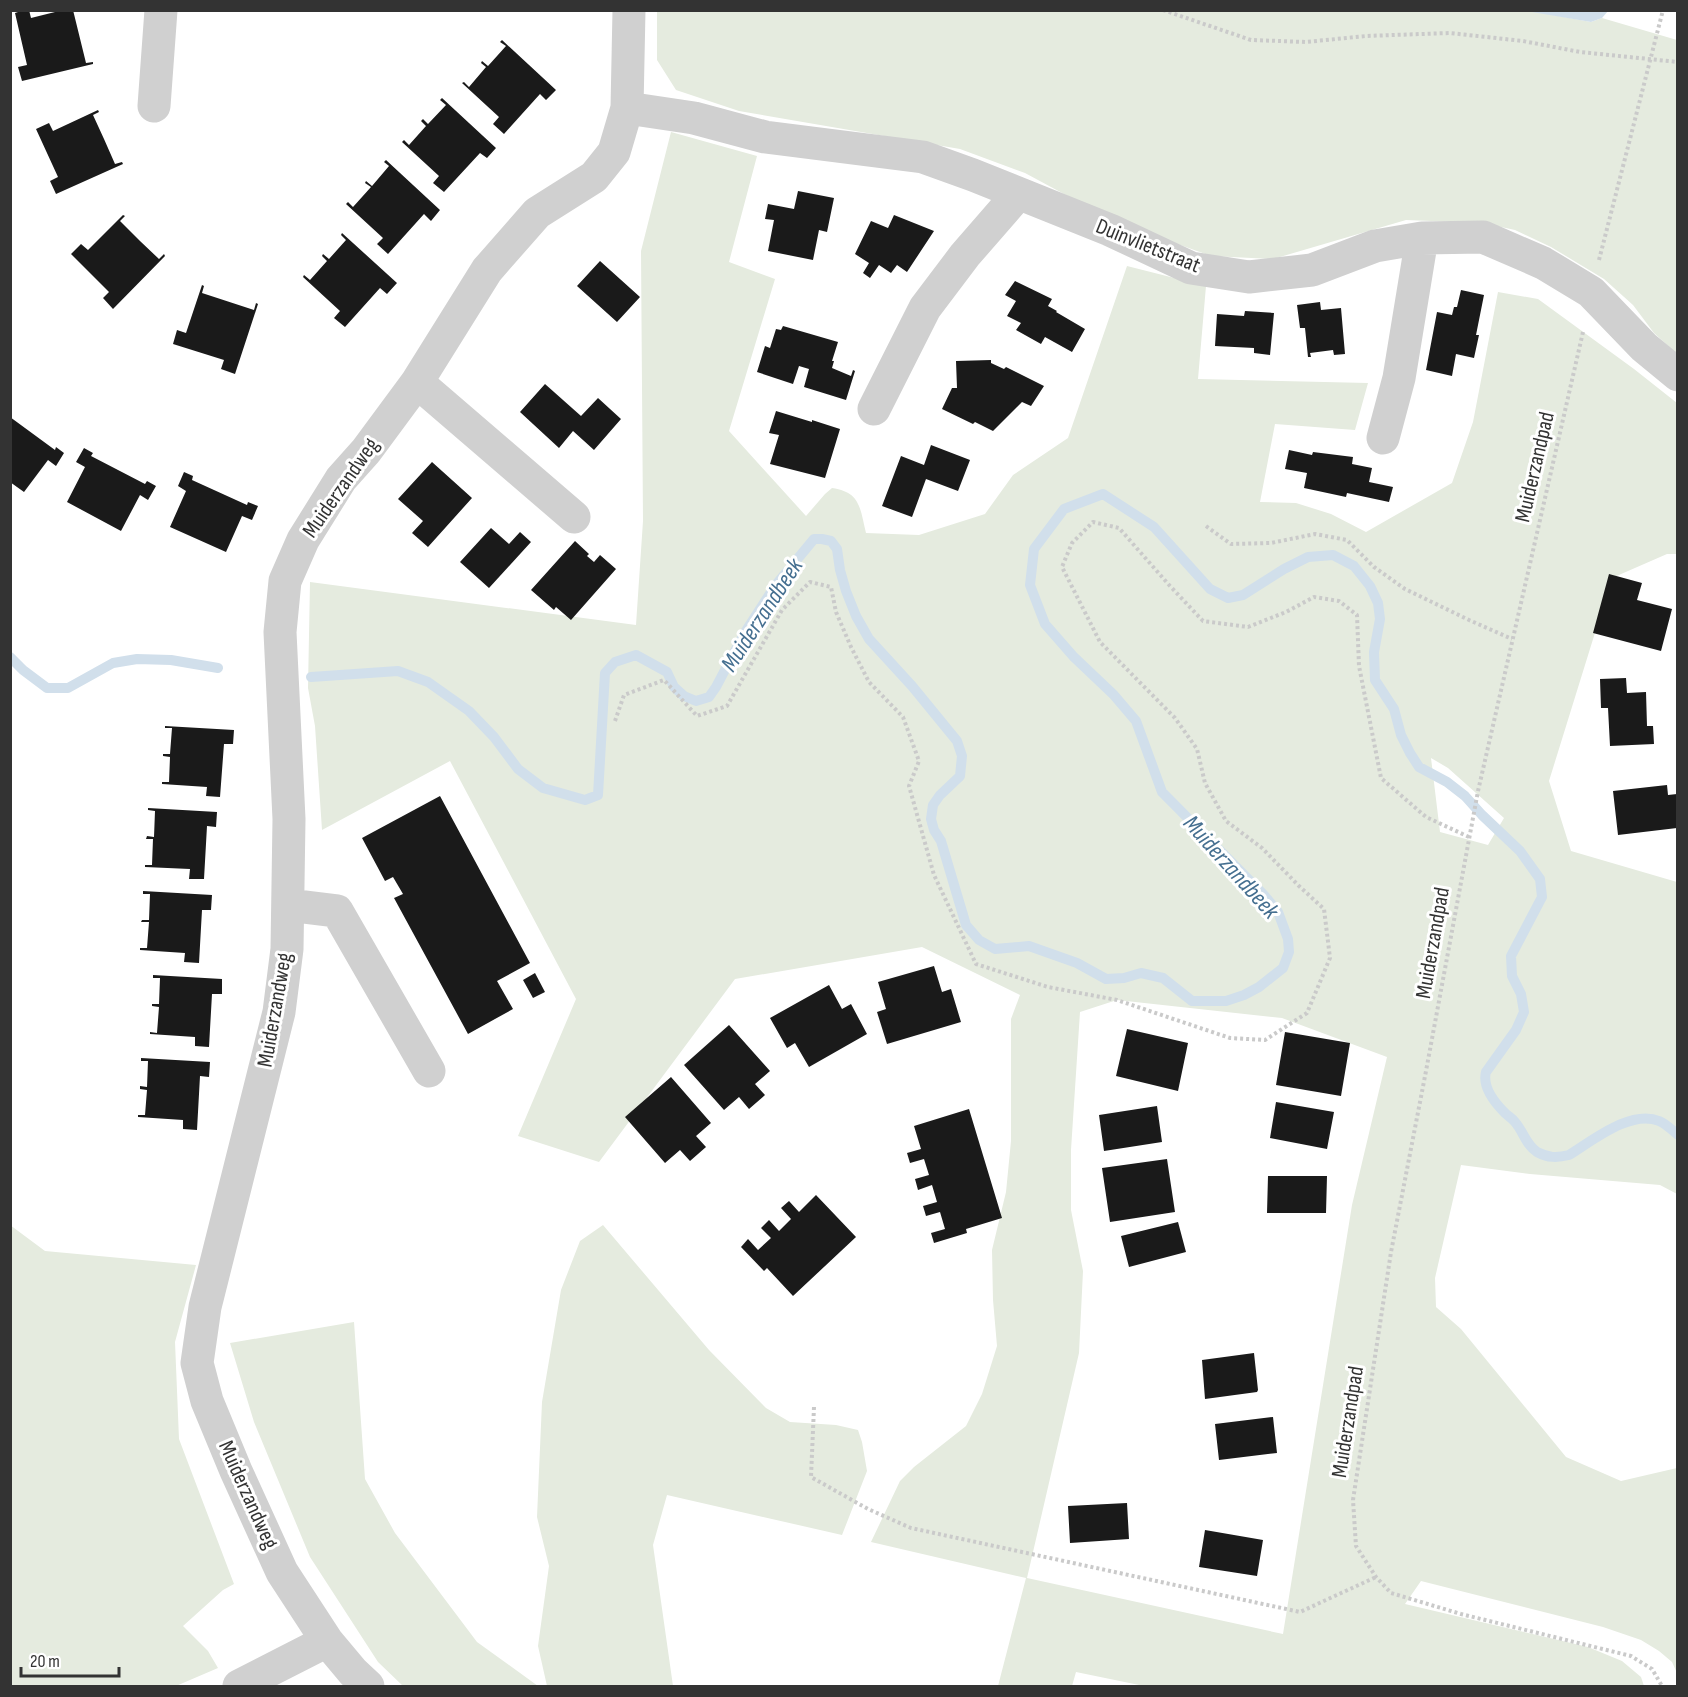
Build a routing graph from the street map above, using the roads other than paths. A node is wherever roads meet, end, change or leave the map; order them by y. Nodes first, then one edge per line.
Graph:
1 (161, 10) edge
2 (629, 10) edge
3 (154, 106) dead end
4 (627, 108) junction
5 (1018, 194) junction
6 (1422, 238) junction
7 (1677, 375) edge
8 (417, 382) junction
9 (874, 409) dead end
10 (1383, 438) dead end
11 (574, 517) dead end
12 (288, 905) junction
13 (429, 1071) dead end
14 (327, 1641) junction
15 (239, 1686) edge
16 (369, 1686) edge

1 - 3 street
2 - 4 street, Muiderzandweg
4 - 5 street, Duinvlietstraat
4 - 8 street, Muiderzandweg
5 - 6 street, Duinvlietstraat
5 - 9 street
6 - 7 street, Duinvlietstraat
6 - 10 street
8 - 11 street
8 - 12 street, Muiderzandweg
12 - 13 street
12 - 14 street, Muiderzandweg
14 - 15 street
14 - 16 street, Muiderzandweg

